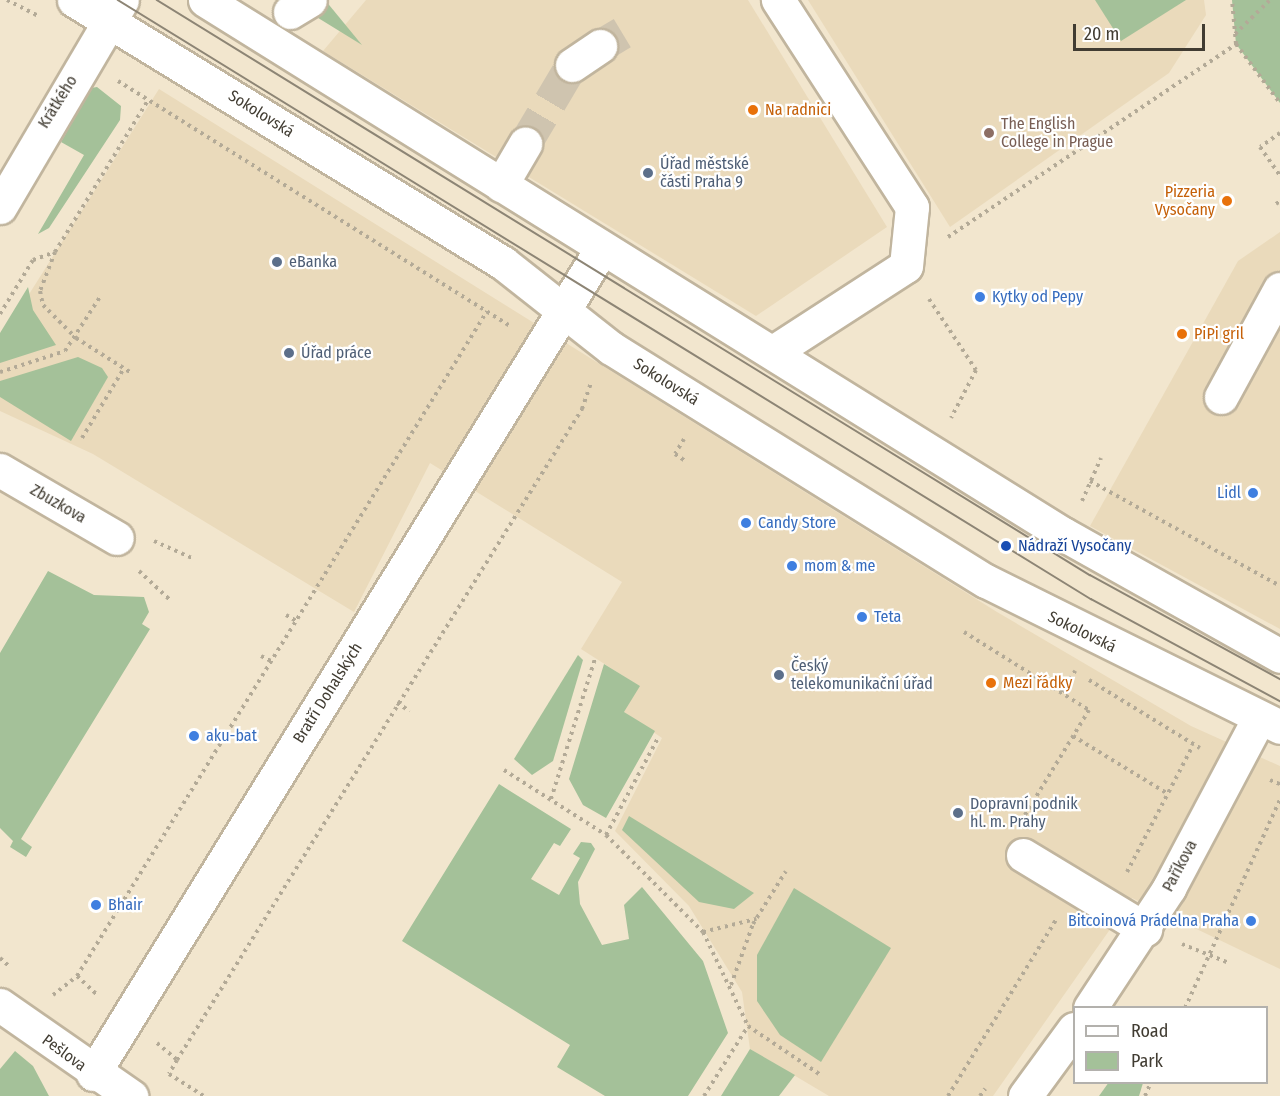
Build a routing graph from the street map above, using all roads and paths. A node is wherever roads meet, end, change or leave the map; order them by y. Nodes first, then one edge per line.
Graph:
1 (7, 0) edge
2 (74, 0) edge
3 (205, 0) edge
4 (778, 0) edge
5 (1232, 0) edge
6 (1269, 0) edge
7 (116, 10) edge
8 (1235, 34) junction
9 (1236, 44) junction
10 (600, 46) tunnel mouth
11 (84, 61) junction
12 (572, 65) tunnel mouth
13 (148, 100) junction
14 (1280, 103) edge
15 (1280, 133) edge
16 (525, 144) tunnel mouth
17 (1280, 176) edge
18 (501, 185) junction
19 (0, 207) edge
20 (602, 248) junction
21 (55, 252) junction
22 (906, 266) junction
23 (1280, 289) edge
24 (100, 297) dead end
25 (932, 304) dead end
26 (487, 311) junction
27 (563, 312) junction
28 (0, 314) edge
29 (518, 330) dead end
30 (76, 338) junction
31 (773, 352) junction
32 (124, 368) junction
33 (0, 372) edge
34 (133, 374) dead end
35 (593, 378) dead end
36 (1221, 397) dead end
37 (951, 419) dead end
38 (686, 436) dead end
39 (82, 438) dead end
40 (1101, 458) dead end
41 (687, 462) dead end
42 (0, 470) edge
43 (1090, 481) junction
44 (1080, 506) dead end
45 (117, 538) dead end
46 (1280, 586) edge
47 (286, 615) dead end
48 (298, 622) junction
49 (261, 656) dead end
50 (1280, 656) edge
51 (595, 659) dead end
52 (273, 663) junction
53 (1065, 665) dead end
54 (1075, 671) junction
55 (1062, 692) dead end
56 (397, 703) junction
57 (410, 711) dead end
58 (1270, 723) edge
59 (1073, 736) dead end
60 (658, 738) dead end
61 (1193, 745) dead end
62 (504, 770) dead end
63 (1168, 794) dead end
64 (551, 799) junction
65 (1280, 800) edge
66 (606, 835) junction
67 (1023, 855) dead end
68 (786, 870) dead end
69 (757, 918) junction
70 (1145, 929) junction
71 (703, 932) junction
72 (1208, 955) junction
73 (0, 958) edge
74 (1229, 963) dead end
75 (13, 971) dead end
76 (77, 976) junction
77 (731, 986) junction
78 (44, 994) dead end
79 (100, 999) dead end
80 (0, 1005) edge
81 (1091, 1006) edge
82 (1186, 1006) edge
83 (748, 1026) junction
84 (1073, 1030) edge
85 (151, 1039) dead end
86 (177, 1060) junction
87 (93, 1074) junction
88 (822, 1076) dead end
89 (131, 1096) edge
90 (204, 1096) edge
91 (704, 1096) edge
92 (1025, 1096) edge

1 - 11 path
2 - 7 main road, Sokolovská
3 - 18 main road
4 - 22 main road
5 - 8 path
6 - 8 path
7 - 11 main road, Krátkého
7 - 27 main road, Sokolovská
8 - 9 path
9 - 14 path
9 - 22 path
10 - 12 main road
11 - 13 path
11 - 19 main road, Krátkého
13 - 21 path
13 - 26 path
15 - 17 path
16 - 18 main road
18 - 20 main road
20 - 27 main road, Bratří Dohalských
20 - 31 main road
21 - 28 path
21 - 30 path
22 - 31 main road
23 - 36 main road
24 - 30 path
25 - 37 path
26 - 29 path
26 - 48 path
27 - 58 main road, Sokolovská
27 - 87 main road, Bratří Dohalských
30 - 32 path
30 - 33 path
31 - 50 main road
32 - 34 path
32 - 39 path
35 - 56 path
38 - 41 path
40 - 43 path
42 - 45 main road, Zbuzkova
43 - 44 path
43 - 46 path
47 - 48 path
48 - 52 path
49 - 52 path
51 - 64 path
52 - 76 path
53 - 54 path
54 - 55 path
54 - 61 path
56 - 57 path
56 - 86 path
58 - 70 main road, Paříkova
59 - 63 path
60 - 66 path
62 - 64 path
64 - 66 path
65 - 72 path
66 - 71 path
67 - 70 main road
68 - 69 path
69 - 71 path
69 - 77 path
70 - 72 path
70 - 81 main road, Paříkova
71 - 77 path
72 - 74 path
72 - 82 path
73 - 75 path
76 - 78 path
76 - 79 path
77 - 83 path
80 - 87 main road, Pešlova
83 - 88 path
83 - 91 path
84 - 92 main road
85 - 86 path
86 - 90 path
87 - 89 main road, Pešlova

